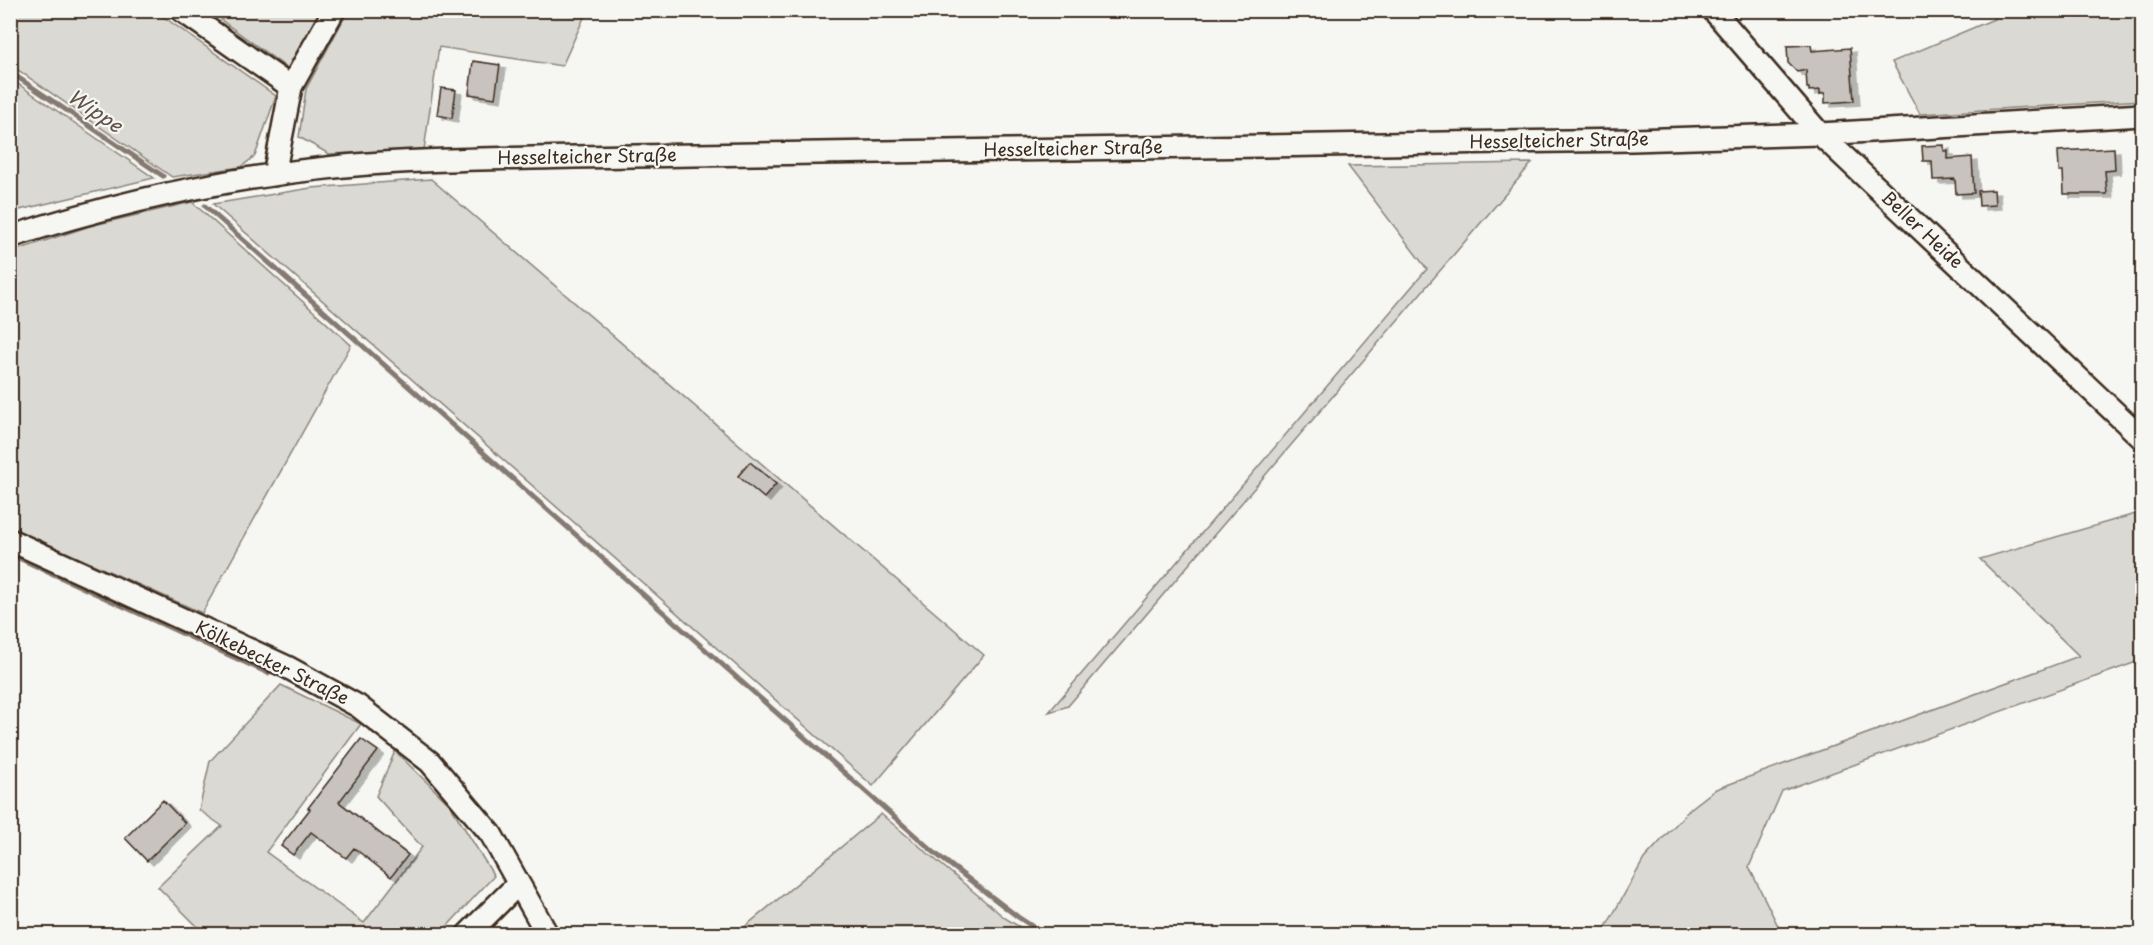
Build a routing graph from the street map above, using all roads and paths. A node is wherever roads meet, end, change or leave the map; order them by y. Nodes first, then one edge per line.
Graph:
1 (181, 10) edge
2 (334, 10) edge
3 (1713, 10) edge
4 (291, 87) junction
5 (2142, 115) edge
6 (1820, 134) junction
7 (274, 175) junction
8 (10, 237) edge
9 (2142, 438) edge
10 (10, 540) edge
11 (518, 884) junction
12 (468, 934) edge
13 (547, 934) edge

1 - 4 street
2 - 4 street
3 - 6 street, Beller Heide
4 - 7 street
5 - 6 street, Hesselteicher Straße
6 - 7 street, Hesselteicher Straße
6 - 9 street, Beller Heide
7 - 8 street, Hesselteicher Straße
10 - 11 street, Kölkebecker Straße
11 - 12 street
11 - 13 street, Kölkebecker Straße

